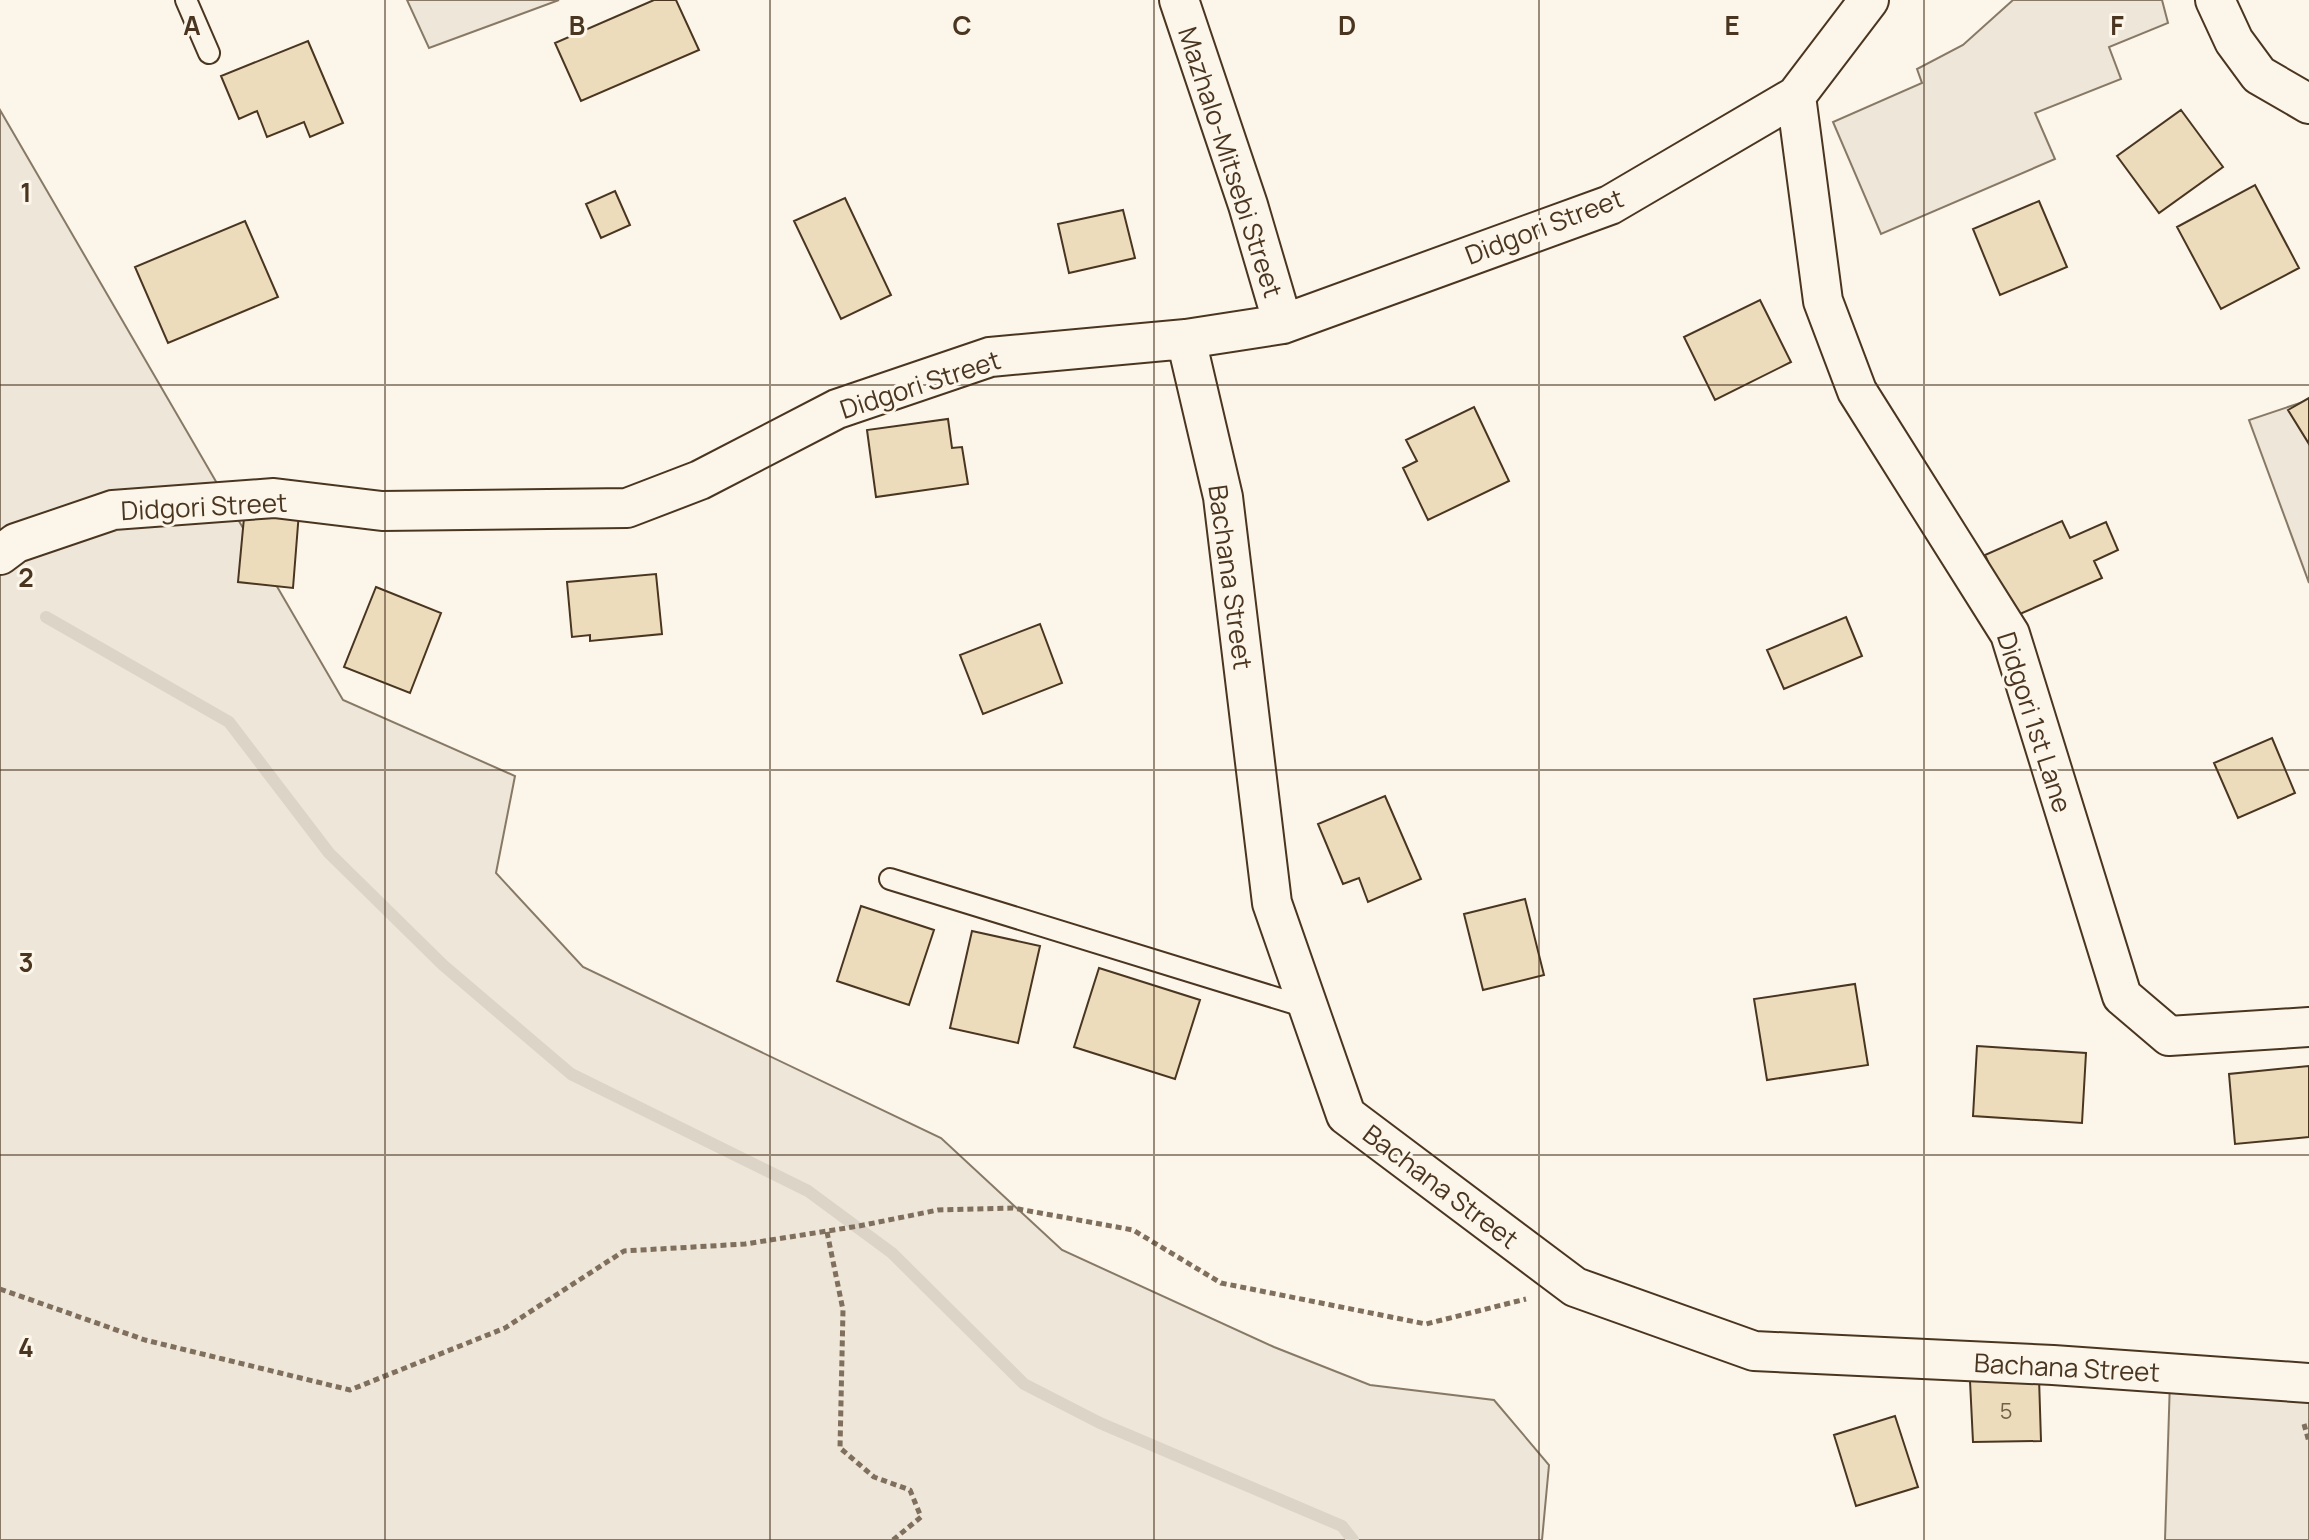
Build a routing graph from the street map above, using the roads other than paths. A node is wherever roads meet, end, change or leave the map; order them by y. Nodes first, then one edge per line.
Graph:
1 (186, 0) edge
2 (1179, 0) edge
3 (1869, 0) edge
4 (2215, 0) edge
5 (209, 53) dead end
6 (1796, 96) junction
7 (2309, 104) edge
8 (1283, 324) junction
9 (1186, 339) junction
10 (0, 555) edge
11 (890, 879) dead end
12 (1309, 1008) junction
13 (2309, 1027) edge
14 (2309, 1383) edge

1 - 5 lane
2 - 8 street, Mazhalo-Mitsebi Street
3 - 6 street, Didgori Street
4 - 7 street
6 - 8 street, Didgori Street
6 - 13 street, Didgori 1st Lane
8 - 9 street, Didgori Street
9 - 10 street, Didgori Street
9 - 12 street, Bachana Street
11 - 12 lane
12 - 14 street, Bachana Street

